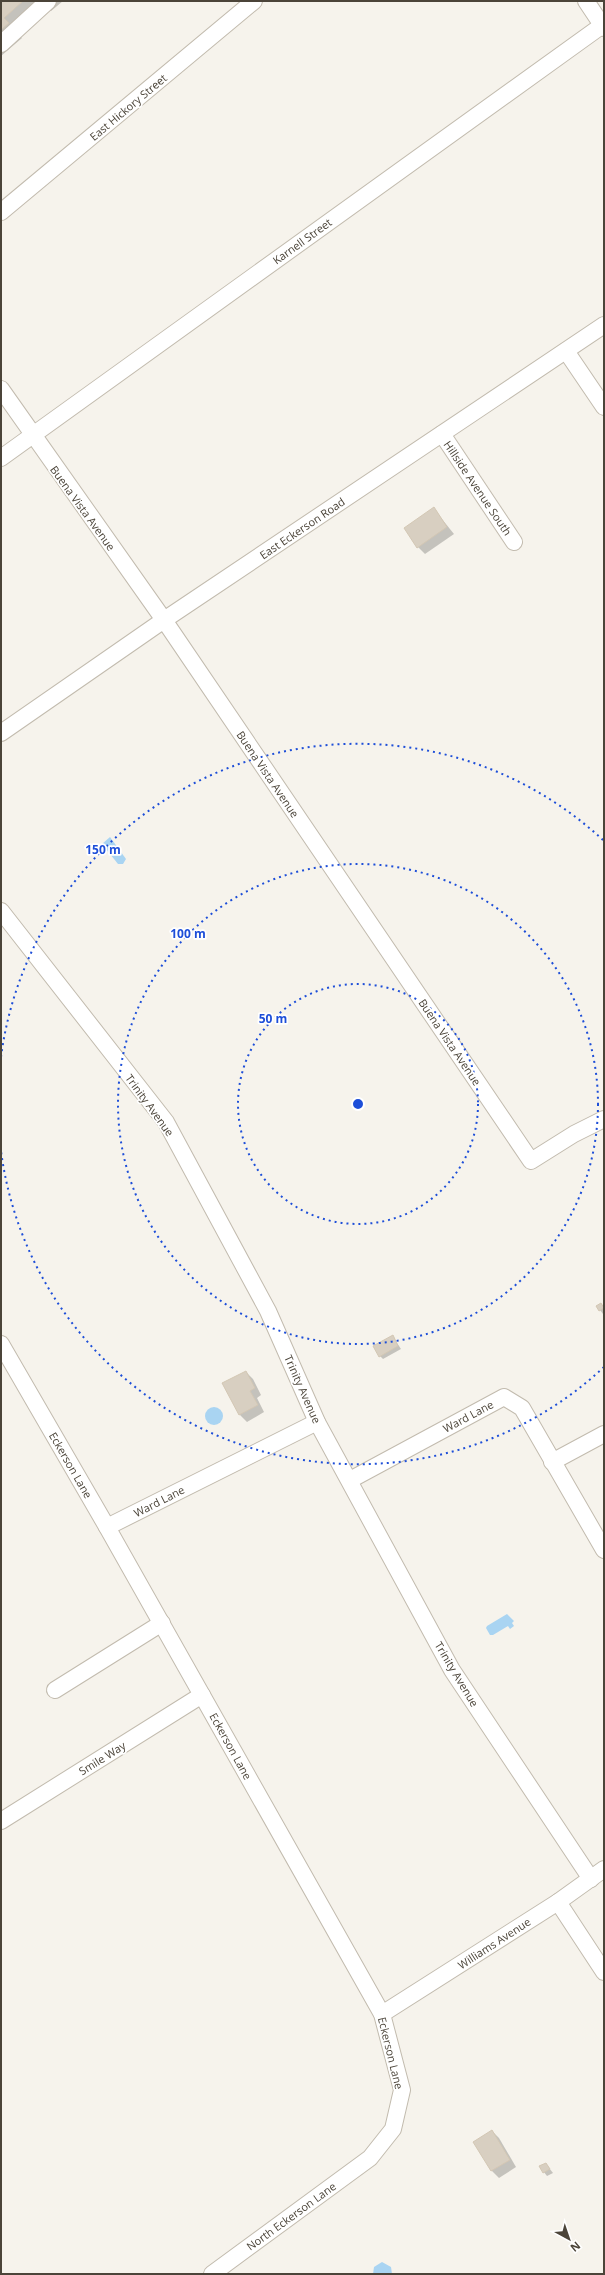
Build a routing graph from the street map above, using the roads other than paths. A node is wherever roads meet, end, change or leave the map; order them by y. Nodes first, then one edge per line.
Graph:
1 (48, 1) edge
2 (254, 1) edge
3 (586, 1) edge
4 (603, 26) edge
5 (1, 44) edge
6 (1, 212) edge
7 (604, 325) edge
8 (566, 351) junction
9 (1, 389) edge
10 (604, 407) edge
11 (442, 434) junction
12 (32, 435) junction
13 (1, 458) edge
14 (514, 542) dead end
15 (164, 620) junction
16 (1, 733) edge
17 (1, 911) edge
18 (604, 1118) edge
19 (1, 1344) edge
20 (317, 1422) junction
21 (604, 1434) edge
22 (552, 1462) junction
23 (350, 1480) junction
24 (107, 1527) junction
25 (604, 1550) edge
26 (162, 1623) junction
27 (55, 1690) dead end
28 (202, 1695) junction
29 (1, 1821) edge
30 (604, 1869) edge
31 (591, 1879) junction
32 (558, 1902) junction
33 (604, 1972) edge
34 (382, 2014) junction
35 (370, 2158) joint
36 (212, 2274) edge

1 - 5 street
2 - 6 street, East Hickory Street
3 - 4 street
4 - 12 street, Karnell Street
7 - 8 street, East Eckerson Road
8 - 10 street
8 - 11 street, East Eckerson Road
9 - 12 street, Buena Vista Avenue
11 - 14 street, Hillside Avenue South
11 - 15 street, East Eckerson Road
12 - 13 street, Karnell Street
12 - 15 street, Buena Vista Avenue
15 - 16 street, East Eckerson Road
15 - 18 street, Buena Vista Avenue
17 - 20 street, Trinity Avenue
19 - 24 street, Eckerson Lane
20 - 23 street, Trinity Avenue
20 - 24 street, Ward Lane
21 - 22 street
22 - 23 street, Ward Lane
22 - 25 street
23 - 31 street, Trinity Avenue
24 - 26 street, Eckerson Lane
26 - 27 street
26 - 28 street, Eckerson Lane
28 - 29 street, Smile Way
28 - 34 street, Eckerson Lane
30 - 31 street, Williams Avenue
31 - 32 street, Williams Avenue
32 - 33 street
32 - 34 street, Williams Avenue
34 - 35 street, Eckerson Lane
35 - 36 street, North Eckerson Lane

